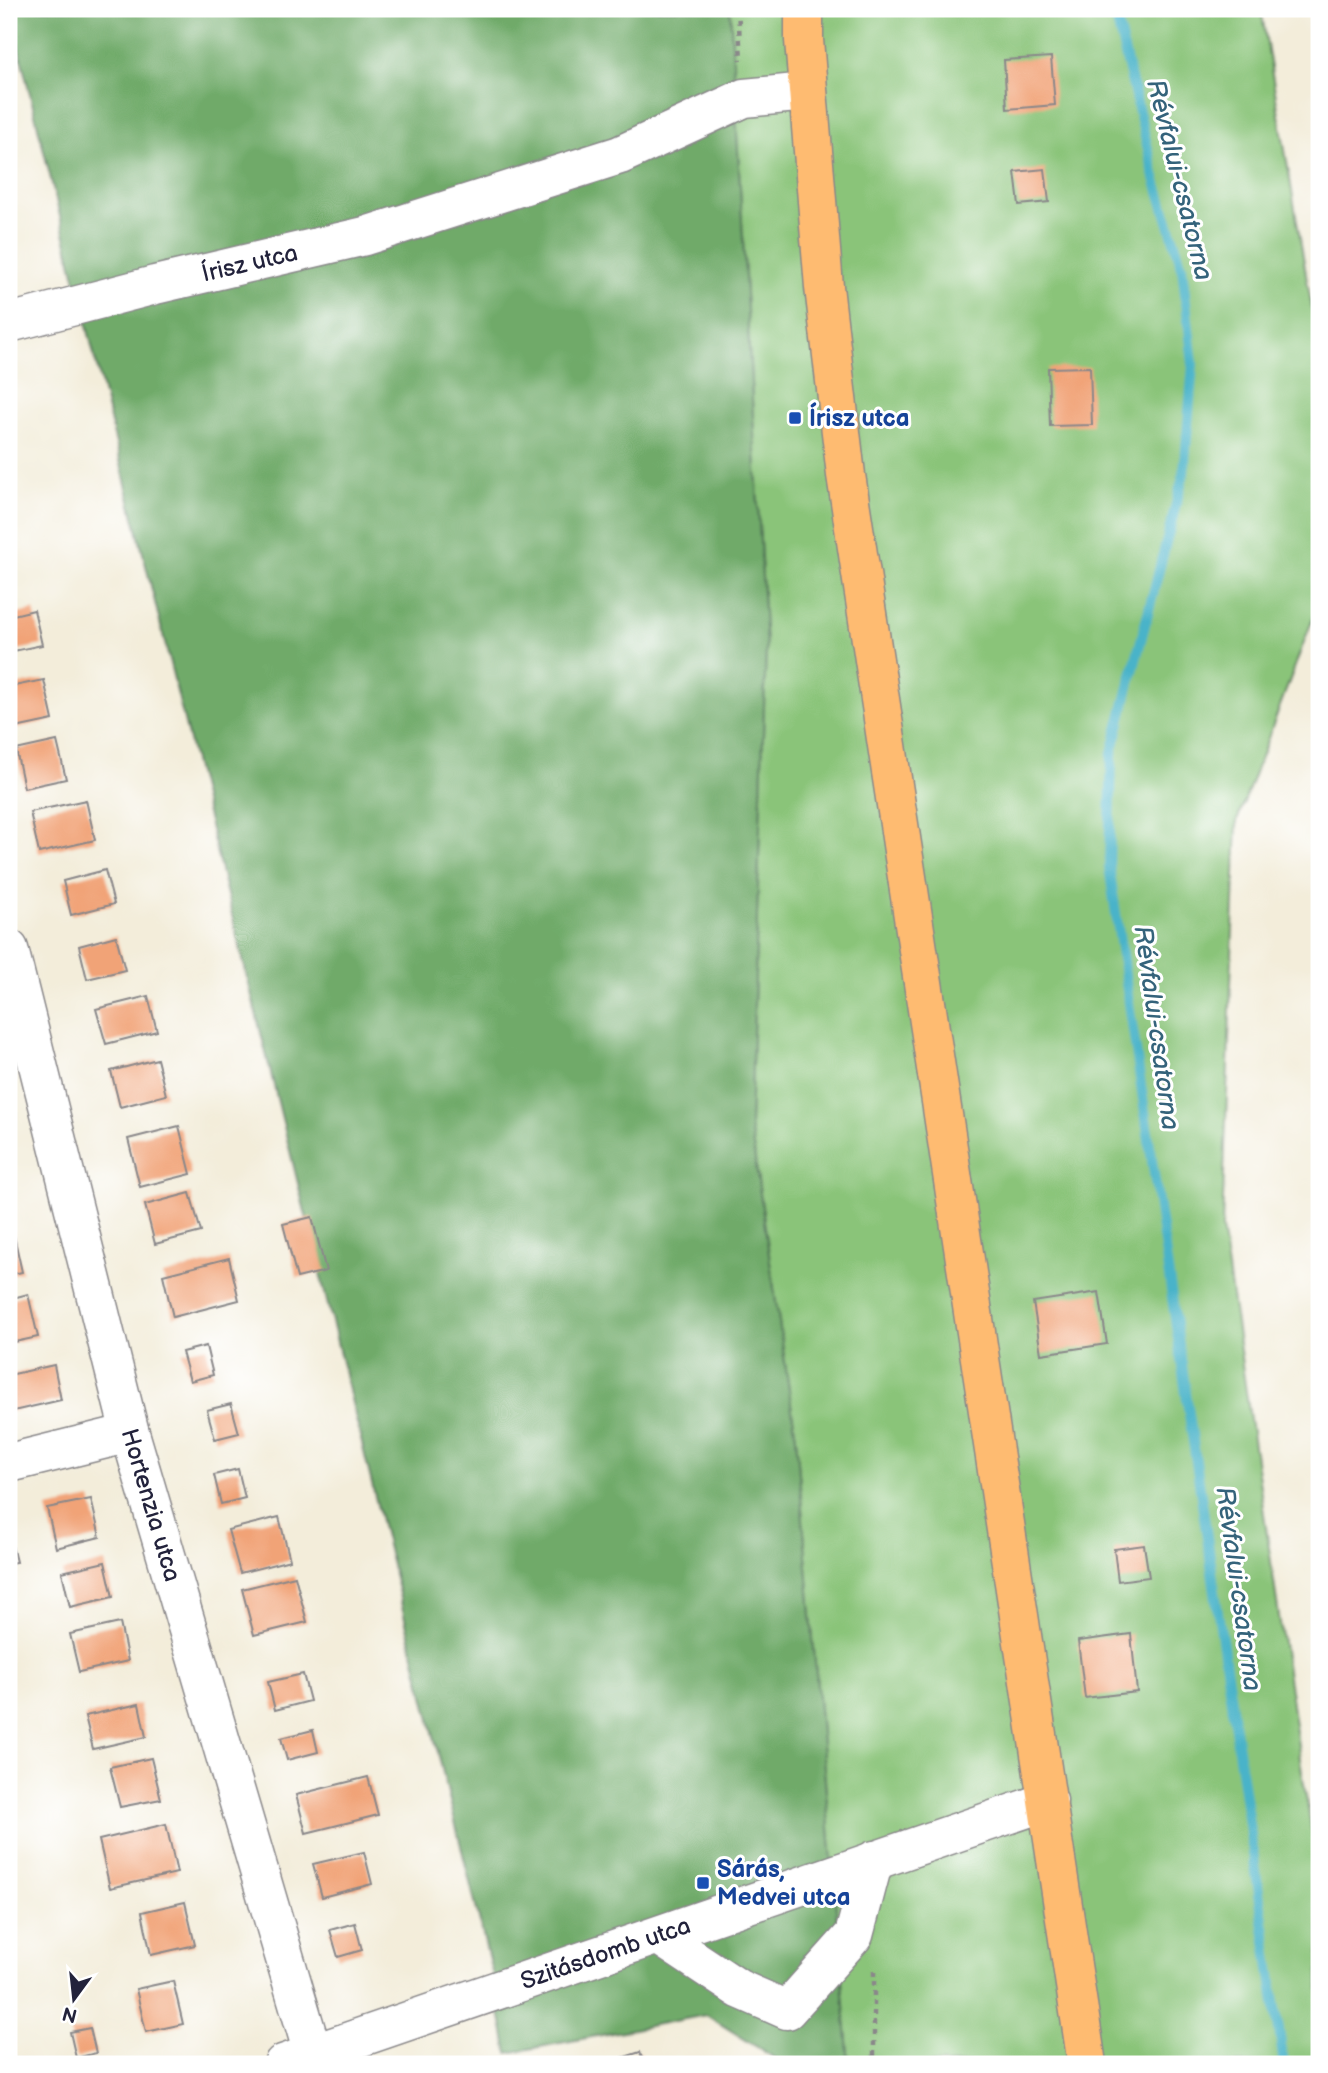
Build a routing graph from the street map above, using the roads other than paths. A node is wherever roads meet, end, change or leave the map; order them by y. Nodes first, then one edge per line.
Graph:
1 (804, 9) edge
2 (807, 92) junction
3 (9, 323) edge
4 (9, 949) edge
5 (130, 1433) junction
6 (9, 1463) edge
7 (1048, 1801) junction
8 (874, 1860) junction
9 (659, 1937) junction
10 (304, 2061) edge
11 (1087, 2064) edge

1 - 2 main road
2 - 3 street, Írisz utca
2 - 7 main road
4 - 5 street, Hortenzia utca
5 - 6 street
5 - 10 street, Hortenzia utca
7 - 8 street, Szitásdomb utca
7 - 11 main road
8 - 9 street, Szitásdomb utca
8 - 9 street
9 - 10 street, Szitásdomb utca

